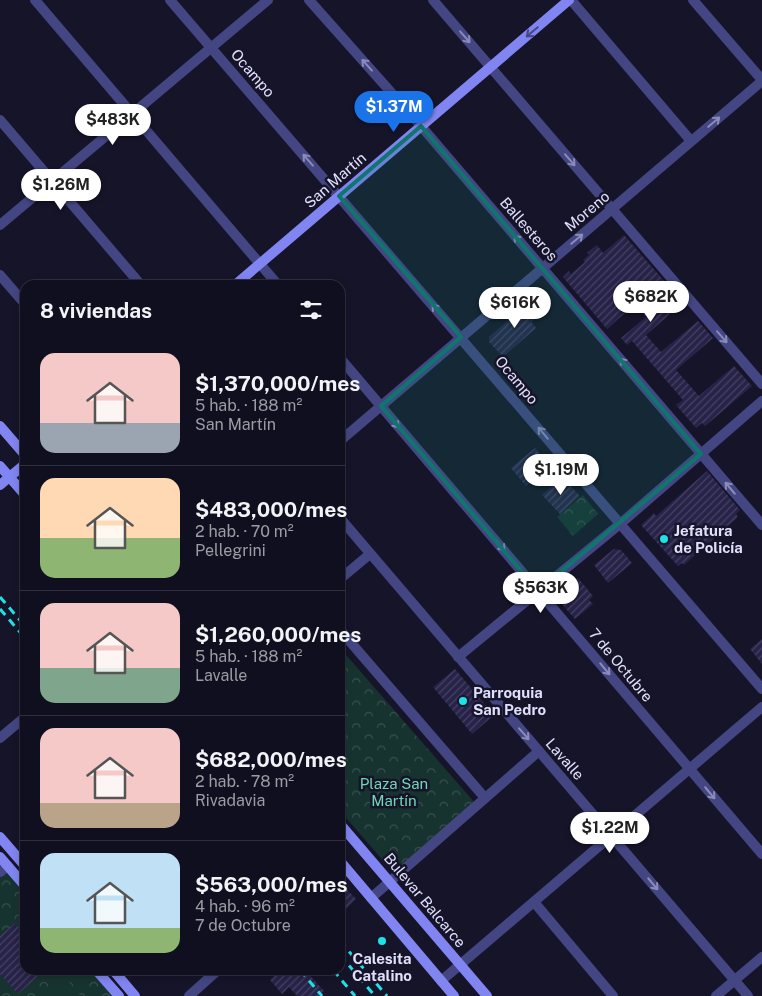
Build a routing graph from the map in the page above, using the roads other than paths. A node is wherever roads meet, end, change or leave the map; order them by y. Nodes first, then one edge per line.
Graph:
1 (35, 0) edge
2 (170, 0) edge
3 (268, 0) edge
4 (309, 0) edge
5 (433, 0) edge
6 (570, 0) edge
7 (693, 0) edge
8 (211, 48) junction
9 (490, 67) junction
10 (762, 80) edge
11 (132, 114) junction
12 (0, 120) edge
13 (421, 126) junction
14 (691, 141) junction
15 (52, 181) junction
16 (339, 196) junction
17 (612, 209) junction
18 (0, 225) edge
19 (260, 264) junction
20 (543, 268) junction
21 (0, 275) edge
22 (137, 280) edge
23 (241, 280) edge
24 (274, 280) edge
25 (20, 298) edge
26 (461, 338) junction
27 (345, 364) edge
28 (762, 384) edge
29 (762, 401) edge
30 (381, 406) junction
31 (0, 426) edge
32 (345, 437) edge
33 (20, 449) edge
34 (701, 454) junction
35 (0, 466) edge
36 (20, 468) edge
37 (10, 477) junction
38 (0, 485) edge
39 (20, 488) edge
40 (345, 524) edge
41 (620, 524) junction
42 (762, 525) edge
43 (370, 554) junction
44 (345, 575) edge
45 (538, 591) junction
46 (345, 636) edge
47 (458, 657) junction
48 (762, 689) edge
49 (762, 707) edge
50 (20, 721) edge
51 (0, 738) edge
52 (539, 751) junction
53 (690, 769) junction
54 (485, 798) junction
55 (345, 830) edge
56 (611, 836) junction
57 (0, 837) edge
58 (20, 852) edge
59 (20, 854) edge
60 (762, 854) edge
61 (0, 857) edge
62 (345, 867) edge
63 (4, 869) edge
64 (20, 882) edge
65 (390, 883) junction
66 (372, 898) junction
67 (534, 902) junction
68 (762, 957) edge
69 (460, 965) junction
70 (100, 975) edge
71 (117, 975) edge
72 (212, 975) edge
73 (734, 980) junction
74 (441, 981) junction
75 (119, 996) edge
76 (136, 996) edge
77 (189, 996) edge
78 (454, 996) edge
79 (487, 996) edge
80 (613, 996) edge
81 (716, 996) edge
82 (748, 996) edge

1 - 11 street
2 - 8 street, Ocampo
3 - 8 street
13 -> 4 street, Ballesteros
5 -> 9 street
6 -> 9 main road, San Martín
6 - 14 street
7 - 10 street
8 - 11 street
16 -> 8 street, Ocampo
9 - 13 main road, San Martín
9 -> 17 street
14 -> 10 street, Moreno
11 - 15 street
11 - 19 street
12 - 15 street
13 - 16 main road, San Martín
20 -> 13 street, Ballesteros
14 - 17 street, Moreno
15 - 18 street
15 - 22 street
16 - 19 main road, San Martín
26 -> 16 street, Ocampo
20 -> 17 street, Moreno
17 -> 28 street
19 - 23 main road, San Martín
19 - 24 street
20 - 26 street, Moreno
34 -> 20 street, Ballesteros
21 - 25 street
26 - 30 street, Moreno
41 -> 26 street, Ocampo
27 - 30 street, 7 de Octubre
29 - 34 street
30 - 32 street, Moreno
30 -> 45 street, 7 de Octubre
31 - 33 main road
34 - 41 street
42 -> 34 street, Ballesteros
35 - 37 main road
36 - 37 main road
37 - 38 main road
37 - 39 main road
40 - 43 street, Lavalle
41 - 45 street
41 - 48 street, Ocampo
43 - 44 street
43 - 47 street, Lavalle
45 - 47 street
45 -> 53 street, 7 de Octubre
46 - 54 street
47 -> 52 street, Lavalle
49 - 53 street
50 - 51 street
52 - 54 street
52 - 56 street, Lavalle
53 - 56 street
53 -> 60 street, 7 de Octubre
54 - 65 street
55 - 65 main road, Bulevar Balcarce
56 - 67 street
56 -> 73 street, Lavalle
57 - 58 main road
59 - 63 main road
61 - 63 main road
62 - 66 main road
63 - 64 main road
65 - 66 street
65 - 69 main road, Bulevar Balcarce
66 - 74 main road
67 - 69 street
67 - 80 street
68 - 73 street
69 - 74 street
69 - 79 main road, Bulevar Balcarce
70 - 75 main road
71 - 76 main road
72 - 77 street
73 - 81 street
73 - 82 street, Lavalle
74 - 78 main road

